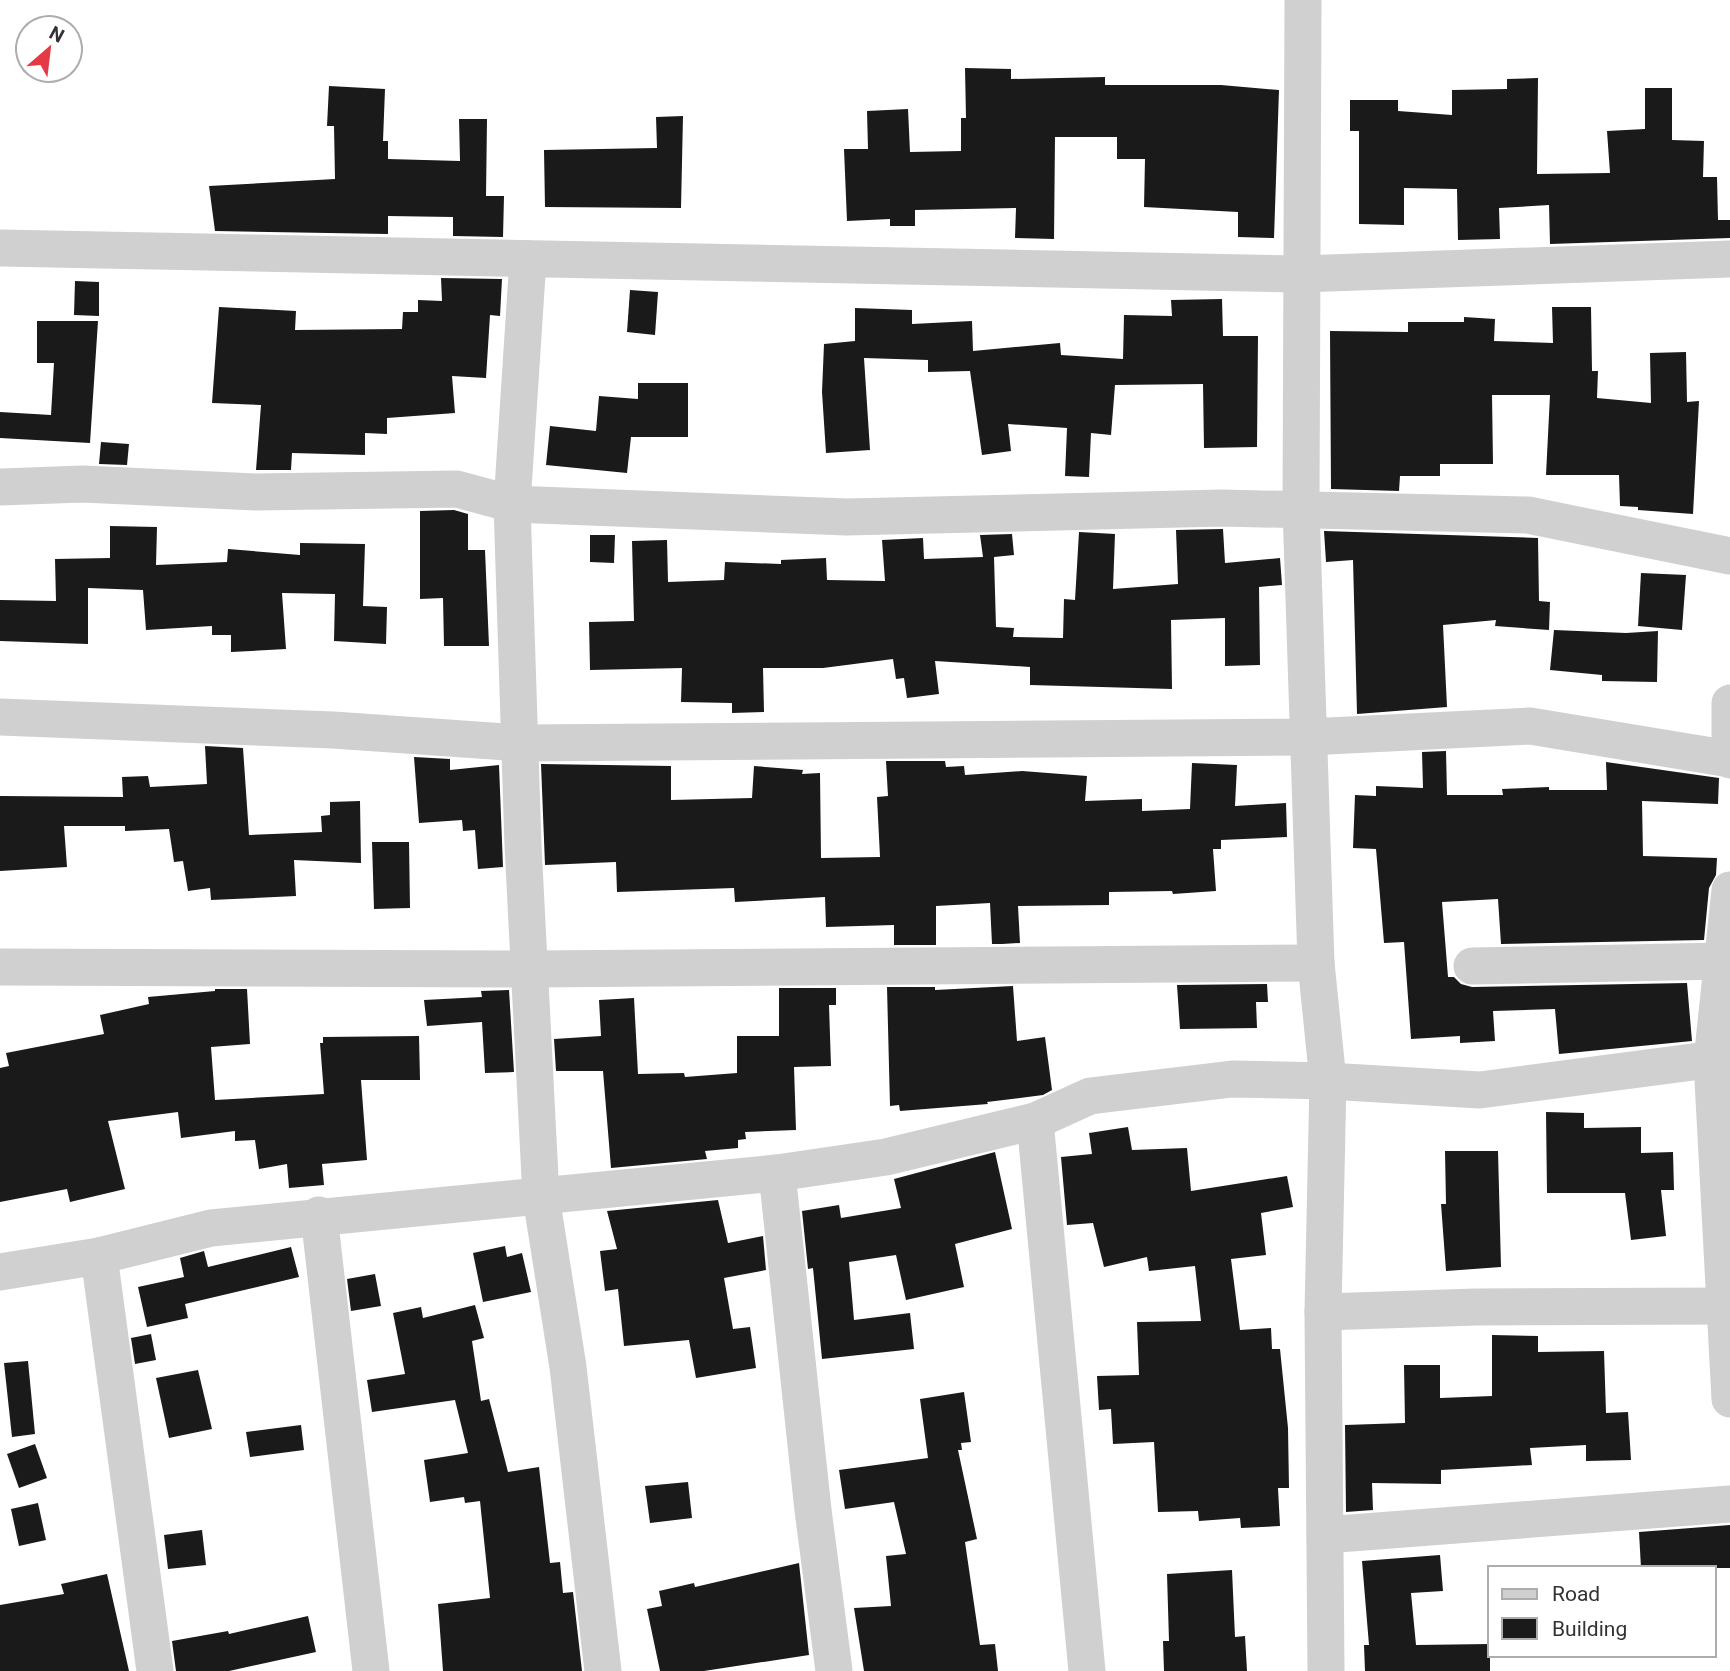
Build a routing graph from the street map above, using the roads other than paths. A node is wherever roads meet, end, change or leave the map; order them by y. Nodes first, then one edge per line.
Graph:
1 (1303, 0) edge
2 (0, 248) edge
3 (1730, 258) edge
4 (528, 259) junction
5 (1300, 274) junction
6 (0, 487) edge
7 (512, 504) junction
8 (1301, 508) junction
9 (1730, 556) edge
10 (1730, 704) edge
11 (0, 717) edge
12 (1308, 737) junction
13 (520, 743) junction
14 (1730, 760) edge
15 (1730, 890) edge
16 (1723, 961) junction
17 (1316, 963) junction
18 (1472, 966) dead end
19 (0, 967) edge
20 (529, 969) junction
21 (1721, 1059) edge
22 (1328, 1081) junction
23 (1035, 1121) junction
24 (777, 1173) junction
25 (541, 1197) junction
26 (319, 1215) junction
27 (99, 1256) junction
28 (0, 1272) edge
29 (1727, 1307) edge
30 (1324, 1312) junction
31 (1730, 1399) edge
32 (1730, 1504) edge
33 (1325, 1535) junction
34 (155, 1671) edge
35 (371, 1671) edge
36 (604, 1671) edge
37 (834, 1671) edge
38 (1087, 1671) edge
39 (1326, 1671) edge

1 - 5 street
2 - 4 street
3 - 5 street
4 - 5 street
4 - 7 street
5 - 8 street
6 - 7 street
7 - 8 street
7 - 13 street
8 - 9 street
8 - 12 street
10 - 14 street
11 - 13 street
12 - 13 street
12 - 14 street
12 - 17 street
13 - 20 street
15 - 16 street
16 - 18 street
16 - 21 street
17 - 20 street
17 - 22 street
19 - 20 street
20 - 25 street
21 - 22 street
21 - 29 street
22 - 23 street
22 - 30 street
23 - 24 street
23 - 38 street
24 - 25 street
24 - 37 street
25 - 26 street
25 - 36 street
26 - 27 street
26 - 35 street
27 - 28 street
27 - 34 street
29 - 30 street
29 - 31 street
30 - 33 street
32 - 33 street
33 - 39 street

